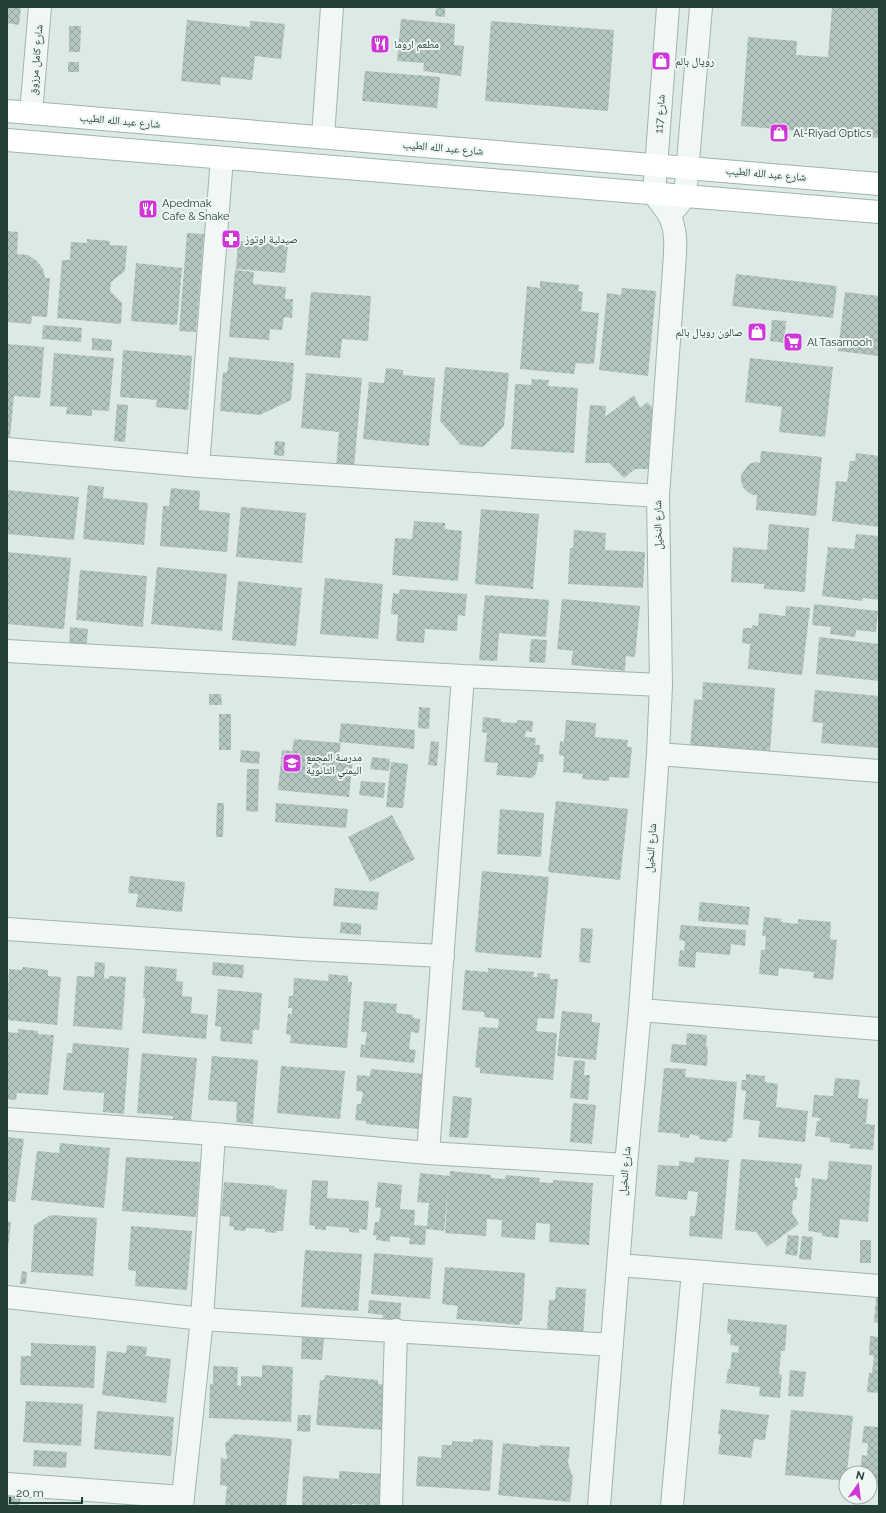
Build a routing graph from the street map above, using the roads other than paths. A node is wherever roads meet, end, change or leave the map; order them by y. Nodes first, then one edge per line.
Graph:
1 (40, 7) edge
2 (332, 7) edge
3 (668, 7) edge
4 (701, 7) edge
5 (7, 111) edge
6 (31, 113) junction
7 (323, 138) junction
8 (7, 140) edge
9 (222, 158) junction
10 (656, 166) junction
11 (688, 168) junction
12 (879, 184) edge
13 (654, 194) junction
14 (685, 197) junction
15 (879, 212) edge
16 (669, 216) junction
17 (7, 449) edge
18 (198, 466) junction
19 (658, 496) junction
20 (7, 651) edge
21 (463, 676) junction
22 (662, 685) junction
23 (658, 754) junction
24 (879, 771) edge
25 (7, 929) edge
26 (443, 956) junction
27 (640, 1010) junction
28 (879, 1029) edge
29 (7, 1119) edge
30 (214, 1134) junction
31 (428, 1153) junction
32 (626, 1165) junction
33 (618, 1265) junction
34 (693, 1271) junction
35 (879, 1286) edge
36 (7, 1298) edge
37 (202, 1319) junction
38 (396, 1330) junction
39 (612, 1345) junction
40 (7, 1484) edge
41 (182, 1502) edge
42 (391, 1506) edge
43 (599, 1506) edge
44 (672, 1506) edge

1 - 6 street, شارع كامل مرزوق
2 - 7 street
3 - 10 street, شارع 117
4 - 11 street
5 - 6 main road, شارع عبد الله الطيب
6 - 7 main road, شارع عبد الله الطيب
7 - 10 main road, شارع عبد الله الطيب
8 - 9 main road
9 - 13 main road
9 - 18 street
10 - 11 main road, شارع عبد الله الطيب
10 - 13 street, شارع 117
11 - 12 main road, شارع عبد الله الطيب
11 - 14 street
13 - 14 main road
13 - 16 street
14 - 15 main road
14 - 16 street
16 - 19 street, شارع النخيل
17 - 18 street
18 - 19 street
19 - 22 street, شارع النخيل
20 - 21 street
21 - 22 street
21 - 26 street
22 - 23 street, شارع النخيل
23 - 24 street
23 - 27 street, شارع النخيل
25 - 26 street
26 - 31 street
27 - 28 street
27 - 32 street, شارع النخيل
29 - 30 street
30 - 31 street
30 - 37 street
31 - 32 street
32 - 33 street, شارع النخيل
33 - 34 street
33 - 39 street, شارع النخيل
34 - 35 street
34 - 44 street
36 - 37 street
37 - 38 street
37 - 41 street
38 - 39 street
38 - 42 street
39 - 43 street, شارع النخيل
40 - 41 street

